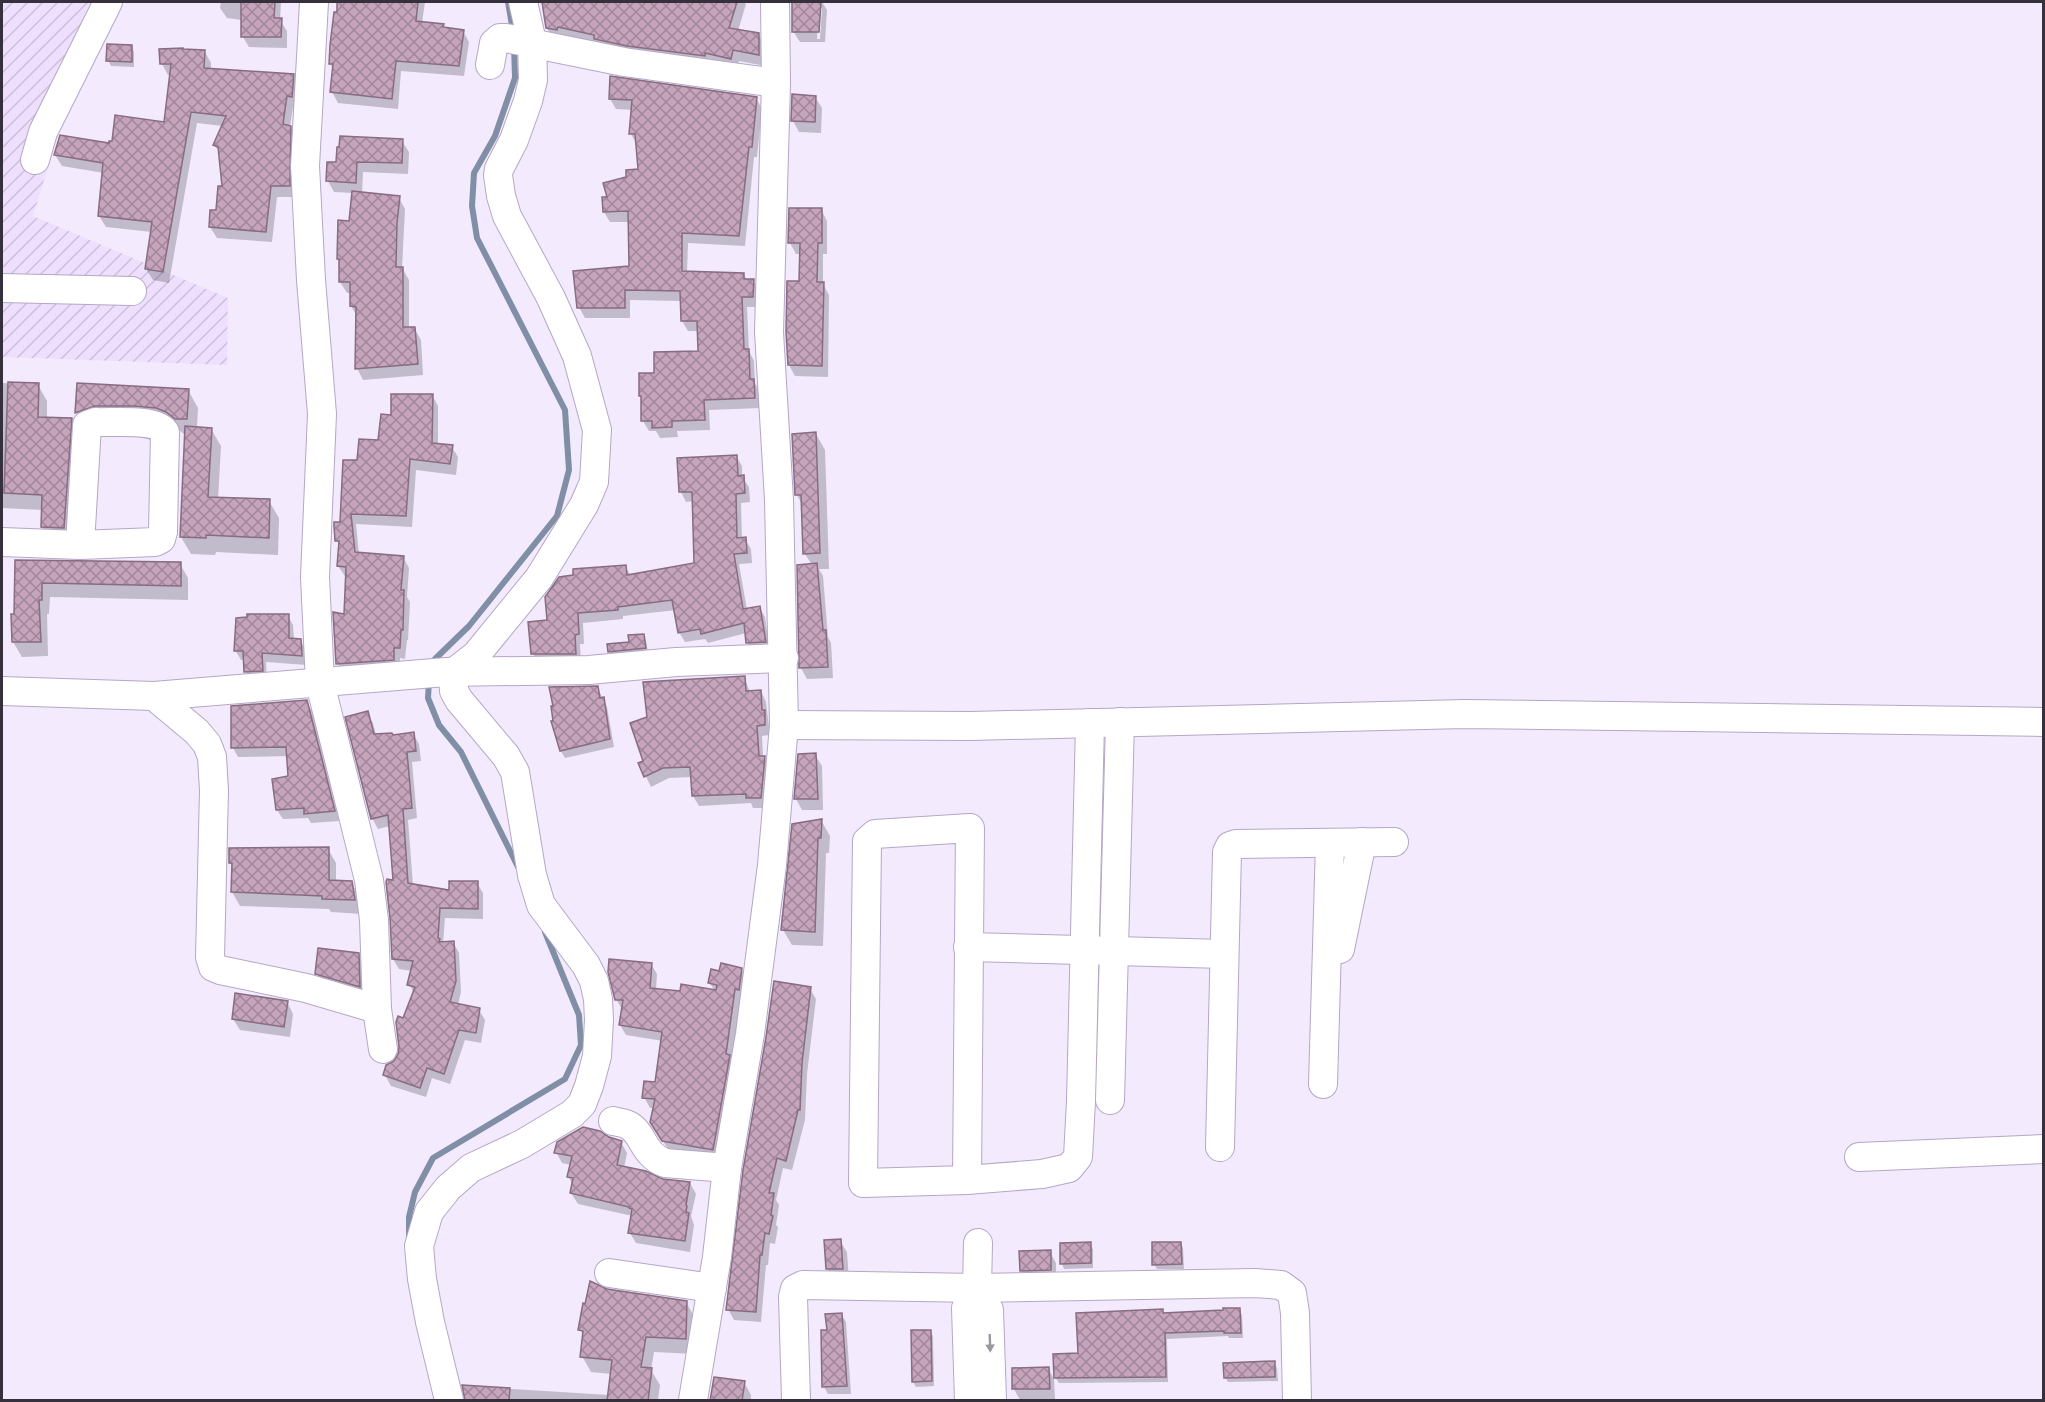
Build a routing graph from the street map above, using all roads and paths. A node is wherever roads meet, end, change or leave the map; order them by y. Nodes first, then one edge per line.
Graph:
1 (108, 2) edge
2 (314, 2) edge
3 (523, 2) edge
4 (775, 2) edge
5 (521, 41) junction
6 (490, 65) dead end
7 (776, 83) junction
8 (36, 160) dead end
9 (2, 288) edge
10 (132, 291) dead end
11 (2, 542) edge
12 (80, 545) junction
13 (784, 658) junction
14 (450, 673) junction
15 (320, 683) junction
16 (2, 691) edge
17 (154, 696) junction
18 (1120, 722) junction
19 (2043, 722) edge
20 (1090, 723) junction
21 (784, 725) junction
22 (1362, 842) junction
23 (1394, 842) dead end
24 (1330, 843) junction
25 (968, 947) junction
26 (1085, 950) junction
27 (1113, 951) junction
28 (1224, 954) junction
29 (377, 1009) junction
30 (1325, 1025) junction
31 (383, 1048) dead end
32 (1323, 1084) dead end
33 (1110, 1100) dead end
34 (613, 1121) dead end
35 (1220, 1147) dead end
36 (2043, 1149) edge
37 (1859, 1157) dead end
38 (727, 1168) junction
39 (967, 1180) junction
40 (978, 1243) dead end
41 (609, 1273) dead end
42 (712, 1288) junction
43 (977, 1288) junction
44 (449, 1401) edge
45 (693, 1401) edge
46 (796, 1401) edge
47 (969, 1401) edge
48 (992, 1401) edge
49 (1297, 1401) edge

1 - 8 street
2 - 15 street
3 - 5 street
4 - 7 street
5 - 6 street
5 - 7 street
5 - 14 street
7 - 13 street
9 - 10 street
11 - 12 street
12 - 12 street
13 - 14 street
13 - 21 street
14 - 15 street
14 - 44 street
15 - 17 street
15 - 29 street
16 - 17 street
17 - 29 street
18 - 19 street
18 - 20 street
18 - 27 street
20 - 21 street
20 - 26 street
21 - 38 street
22 - 23 street
22 - 24 street
22 - 30 street
24 - 28 street
24 - 30 street
25 - 26 street
25 - 39 street
25 - 39 street
26 - 27 street
26 - 39 street
27 - 28 street
27 - 33 street
28 - 35 street
29 - 31 street
30 - 32 street
34 - 38 street
36 - 37 street
38 - 42 street
40 - 43 street
41 - 42 street
42 - 45 street
43 - 46 street
43 - 47 street
43 -> 48 street
43 - 49 street

